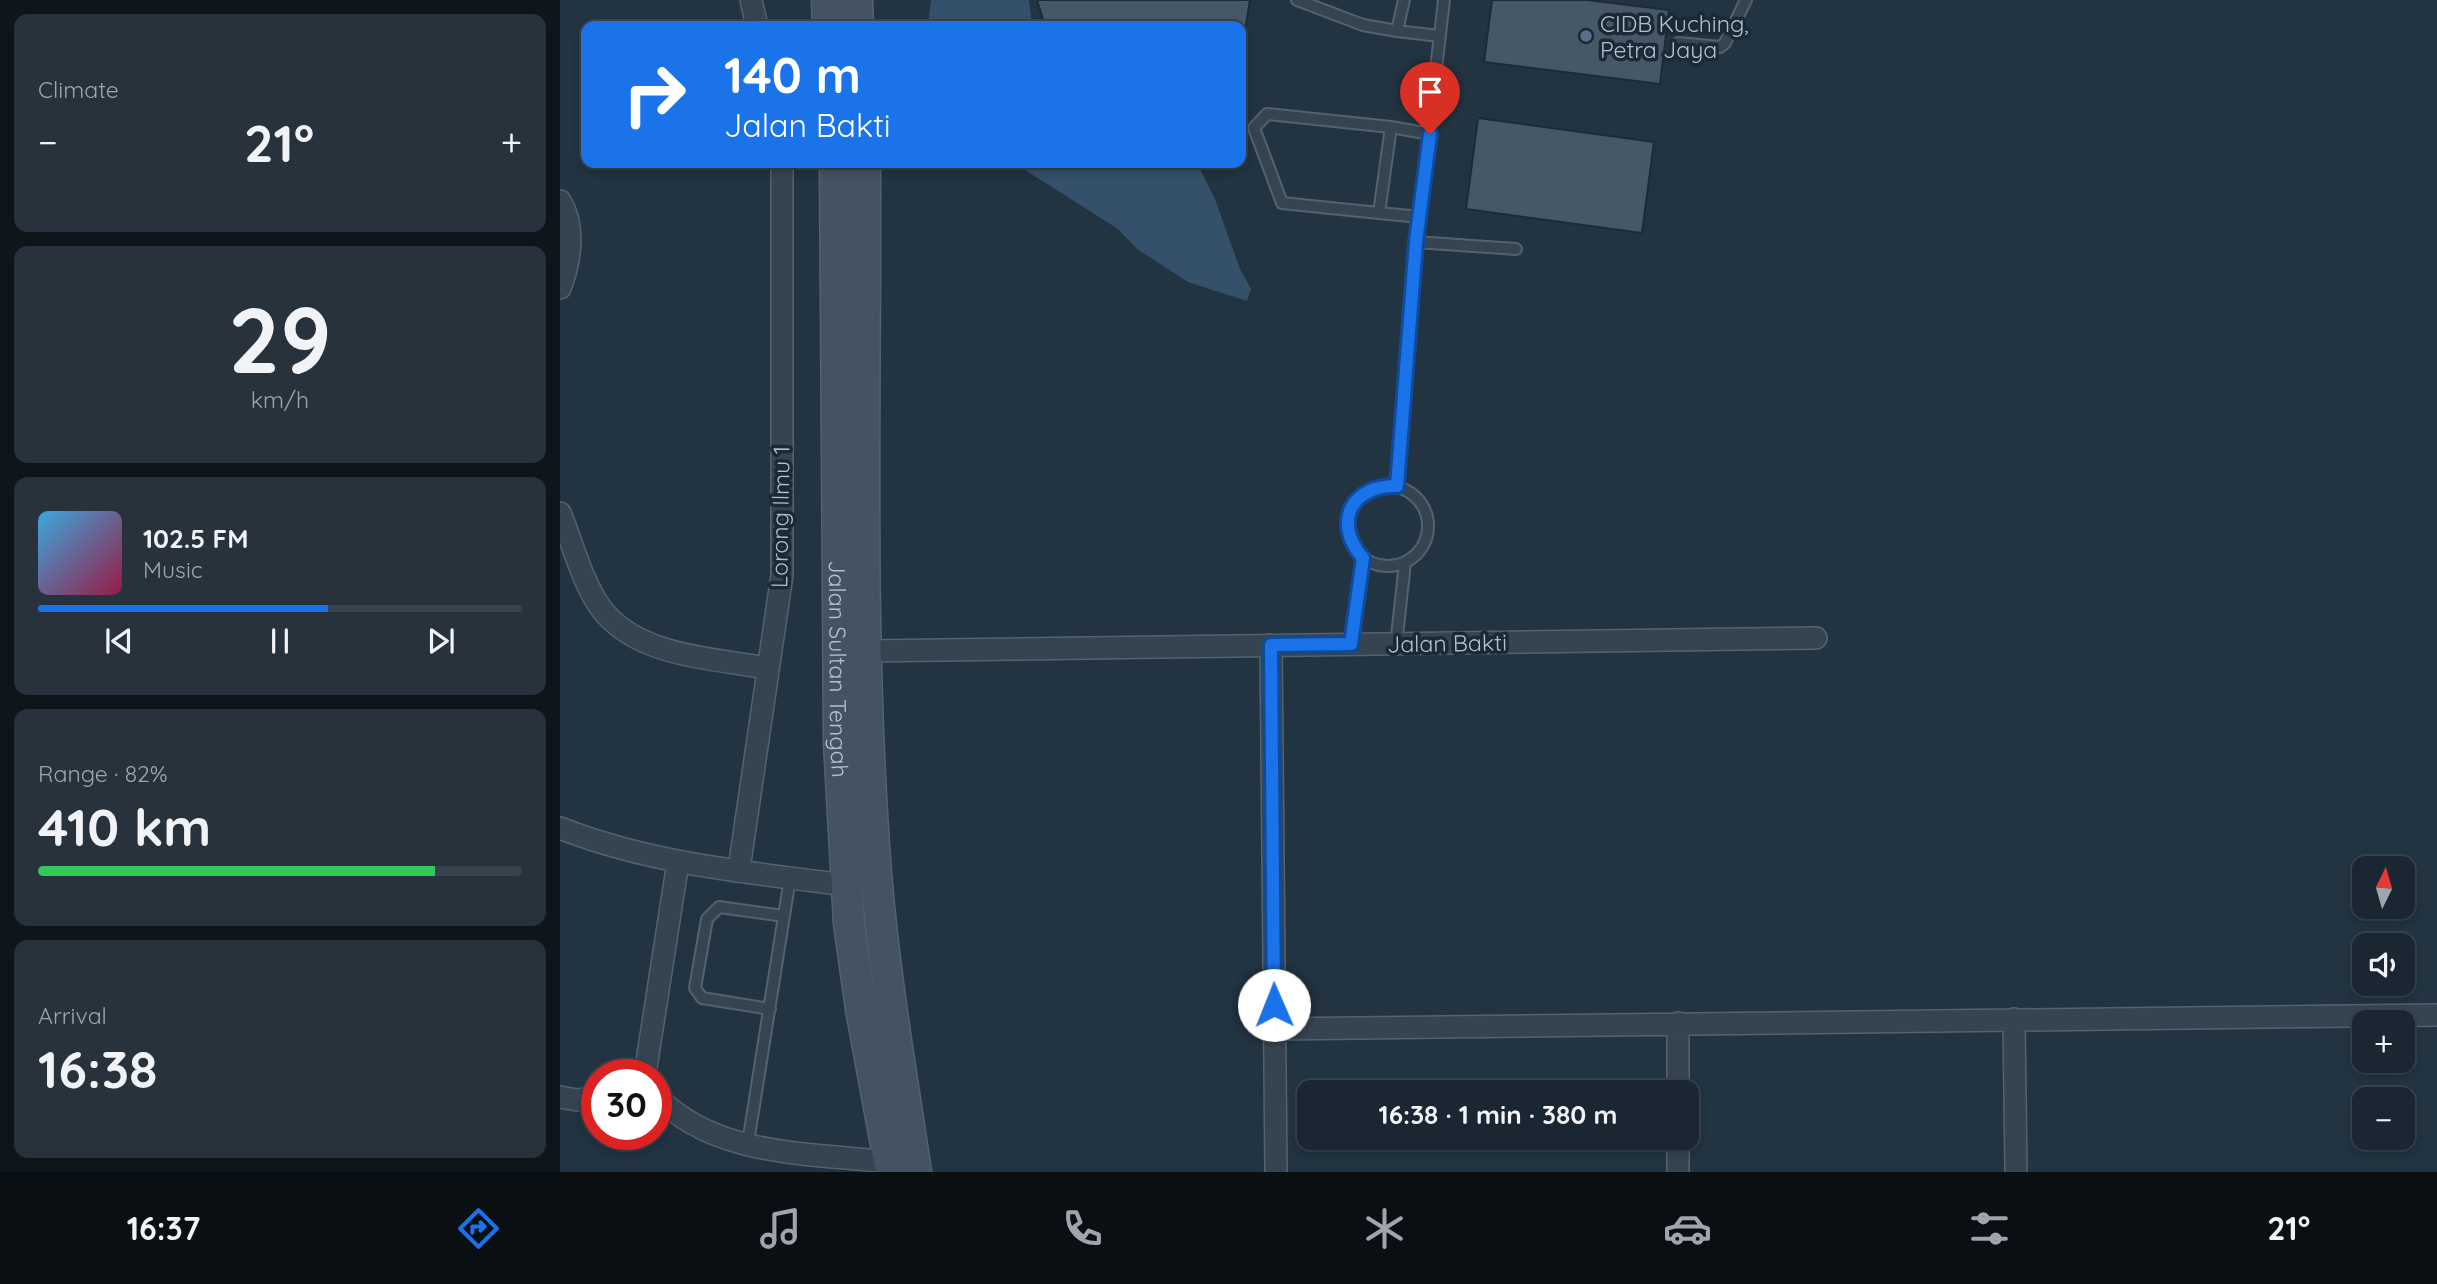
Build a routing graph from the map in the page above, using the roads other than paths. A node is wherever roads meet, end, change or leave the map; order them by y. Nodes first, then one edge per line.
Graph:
1 (751, 0) edge
2 (827, 0) edge
3 (857, 0) edge
4 (1297, 0) edge
5 (1404, 0) edge
6 (1444, 0) edge
7 (1746, 0) edge
8 (756, 21) edge
9 (828, 21) edge
10 (858, 21) edge
11 (1397, 31) junction
12 (1439, 36) junction
13 (1678, 43) dead end
14 (1391, 127) junction
15 (1430, 134) junction
16 (782, 168) edge
17 (835, 168) edge
18 (865, 168) edge
19 (560, 201) edge
20 (1379, 213) junction
21 (1420, 217) junction
22 (1416, 242) junction
23 (1516, 249) dead end
24 (560, 288) edge
25 (1397, 486) junction
26 (560, 513) edge
27 (1363, 558) junction
28 (1405, 563) junction
29 (1816, 638) dead end
30 (1351, 644) junction
31 (1271, 645) junction
32 (1396, 645) junction
33 (867, 651) junction
34 (767, 668) junction
35 (560, 828) edge
36 (678, 862) junction
37 (738, 869) junction
38 (790, 878) junction
39 (847, 885) junction
40 (784, 916) junction
41 (770, 1009) junction
42 (2437, 1015) edge
43 (2014, 1019) junction
44 (1678, 1024) junction
45 (1275, 1029) junction
46 (647, 1059) edge
47 (1678, 1080) edge
48 (560, 1097) edge
49 (581, 1099) edge
50 (672, 1112) edge
51 (748, 1143) junction
52 (1678, 1150) edge
53 (899, 1169) edge
54 (1276, 1172) edge
55 (1678, 1172) edge
56 (2016, 1172) edge

1 - 8 street
2 - 9 main road
3 - 10 main road
4 - 11 lane
5 - 11 lane
6 - 12 lane
7 - 13 lane
11 - 12 lane
12 - 15 lane
14 - 15 lane
14 - 20 lane
14 - 20 lane
15 - 21 lane
16 - 34 street, Lorong Ilmu 1
17 - 39 main road, Jalan Sultan Tengah
18 - 33 main road, Jalan Sultan Tengah
19 - 24 street
20 - 21 lane
21 - 22 lane
22 - 23 lane
22 - 25 lane
25 - 27 lane
25 - 28 lane
26 - 34 street
27 - 28 lane
27 - 30 lane
28 - 32 lane
29 - 32 street, Jalan Bakti
30 - 31 street, Jalan Bakti
30 - 32 street, Jalan Bakti
31 - 33 street, Jalan Bakti
31 - 45 street
33 - 53 main road, Jalan Sultan Tengah
34 - 37 street, Lorong Ilmu 1
35 - 36 street
36 - 37 street
36 - 46 street
37 - 38 street
38 - 39 street
38 - 40 lane
39 - 53 main road, Jalan Sultan Tengah
40 - 41 lane
40 - 41 lane
41 - 51 lane
42 - 43 street
43 - 44 street
43 - 56 street
44 - 45 street
44 - 47 street
45 - 54 street
48 - 49 street
50 - 51 street
51 - 53 street
52 - 55 street

